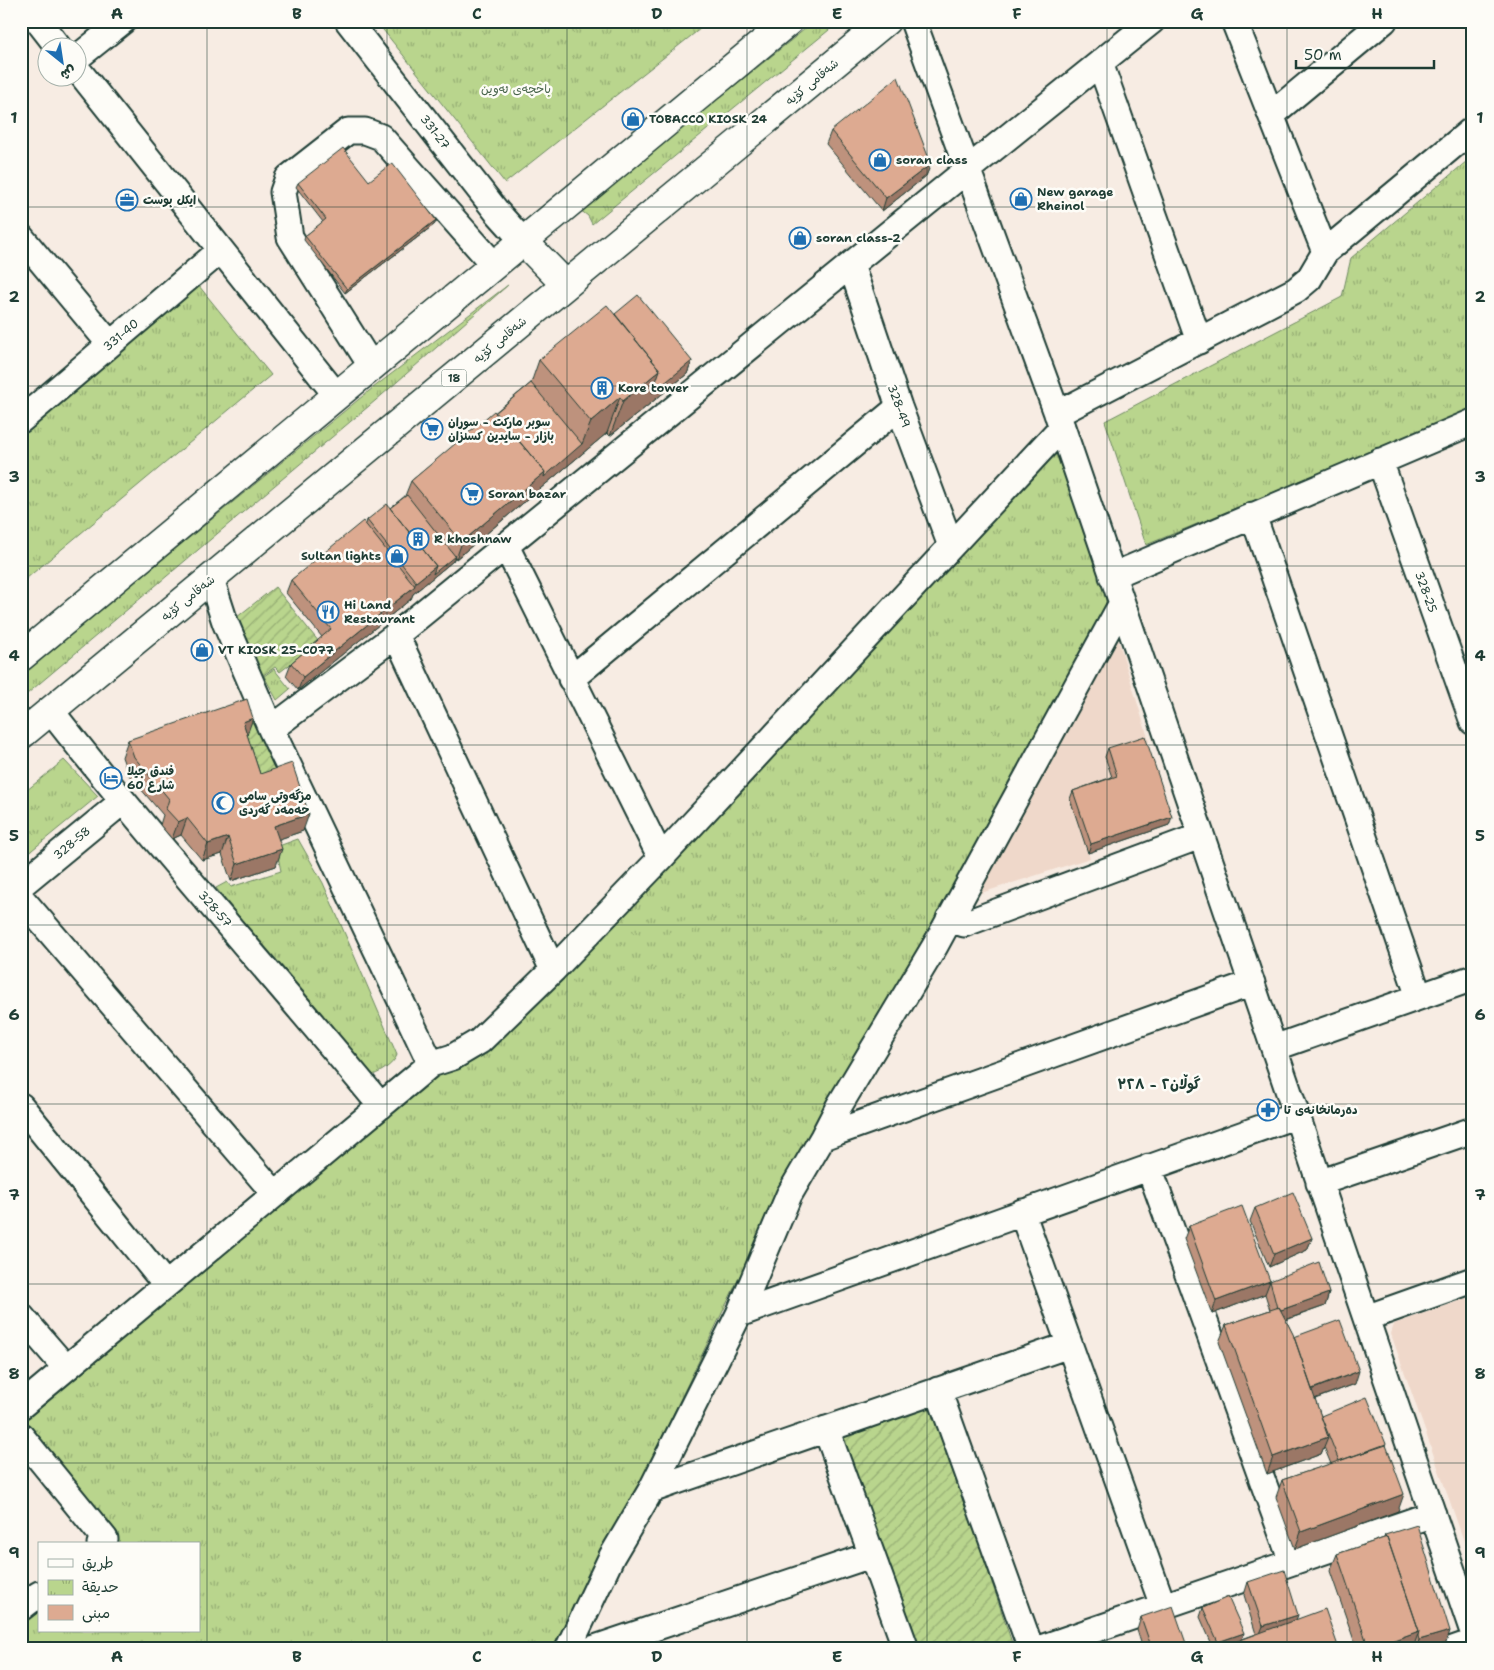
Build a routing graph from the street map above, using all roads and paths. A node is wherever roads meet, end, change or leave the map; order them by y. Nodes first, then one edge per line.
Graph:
1 (38, 21) edge
2 (123, 21) edge
3 (348, 21) edge
4 (789, 21) edge
5 (886, 21) edge
6 (913, 21) edge
7 (1152, 21) edge
8 (1234, 21) edge
9 (1384, 21) edge
10 (51, 38) edge
11 (88, 48) edge
12 (1100, 64) junction
13 (88, 83) edge
14 (1270, 115) junction
15 (1473, 129) edge
16 (967, 170) junction
17 (21, 237) edge
18 (524, 242) junction
19 (221, 250) junction
20 (1325, 252) junction
21 (494, 265) junction
22 (851, 265) junction
23 (566, 285) junction
24 (1199, 341) junction
25 (110, 344) junction
26 (372, 367) junction
27 (337, 396) junction
28 (899, 407) junction
29 (21, 420) edge
30 (1060, 420) junction
31 (1473, 422) edge
32 (1380, 461) junction
33 (1253, 515) junction
34 (506, 546) junction
35 (951, 546) junction
36 (1112, 576) junction
37 (211, 578) junction
38 (1122, 603) junction
39 (396, 635) junction
40 (21, 657) edge
41 (571, 679) junction
42 (1467, 688) edge
43 (51, 711) junction
44 (1473, 722) edge
45 (271, 729) junction
46 (21, 735) edge
47 (123, 801) junction
48 (1200, 836) junction
49 (661, 858) junction
50 (21, 885) edge
51 (21, 898) edge
52 (949, 919) junction
53 (553, 970) junction
54 (1473, 978) edge
55 (1252, 983) junction
56 (1419, 997) junction
57 (1274, 1048) junction
58 (431, 1064) junction
59 (21, 1106) edge
60 (381, 1106) junction
61 (1297, 1115) junction
62 (1473, 1130) edge
63 (823, 1137) junction
64 (1149, 1167) junction
65 (1320, 1183) junction
66 (275, 1194) junction
67 (1022, 1212) junction
68 (1473, 1280) edge
69 (166, 1285) junction
70 (739, 1314) junction
71 (21, 1316) edge
72 (1366, 1318) junction
73 (1069, 1345) junction
74 (66, 1368) junction
75 (938, 1390) junction
76 (21, 1406) edge
77 (826, 1429) junction
78 (21, 1436) edge
79 (651, 1490) junction
80 (1432, 1514) junction
81 (102, 1542) edge
82 (871, 1556) junction
83 (1292, 1562) junction
84 (38, 1595) edge
85 (1162, 1606) junction
86 (21, 1608) edge
87 (1473, 1632) edge
88 (1473, 1642) edge
89 (568, 1649) edge
90 (592, 1649) edge
91 (906, 1649) edge
92 (1031, 1649) edge
93 (1038, 1649) edge
94 (1453, 1649) edge

1 - 10 street
2 - 11 street
3 - 18 street, 331-27
4 - 18 highway
5 - 23 highway, شەقامی کۆیە / 18
6 - 16 street
7 - 12 street
8 - 14 street
9 - 14 street
12 - 16 street
12 - 24 street
13 - 19 street
14 - 20 street
15 - 20 street
16 - 22 street
16 - 30 street
17 - 25 street
18 - 21 highway
18 - 23 highway
19 - 25 street, 331-40
19 - 27 street
20 - 24 street
21 - 26 highway
21 - 26 street
22 - 28 street, 328-49
22 - 34 street
23 - 37 highway, شەقامی کۆیە / 18
24 - 30 street
25 - 29 street, 331-40
26 - 27 highway
27 - 40 highway
28 - 35 street, 328-49
28 - 41 street
30 - 35 street
30 - 36 street
31 - 32 street
32 - 33 street
32 - 42 street, 328-25
33 - 36 street
33 - 56 street
34 - 39 street
34 - 41 street
35 - 49 street
36 - 38 street
37 - 43 highway, شەقامی کۆیە / 18
37 - 45 street
38 - 48 street
38 - 52 street
39 - 45 street
39 - 53 street
41 - 49 street
42 - 44 street, 328-25
43 - 46 highway, شەقامی کۆیە / 18
43 - 47 street, 328-57
45 - 58 street
47 - 50 street, 328-58
47 - 60 street, 328-57
48 - 52 street
48 - 55 street
49 - 53 street
51 - 66 street
52 - 63 street
53 - 58 street
54 - 56 street
55 - 57 street
55 - 63 street
56 - 57 street
57 - 61 street
58 - 60 street
59 - 69 street
60 - 66 street
61 - 64 street
61 - 65 street
62 - 65 street
63 - 70 street
64 - 67 street
64 - 83 street
65 - 72 street
66 - 69 street
67 - 70 street
67 - 73 street
68 - 72 street
69 - 74 street
70 - 79 street
71 - 74 street
72 - 80 street
73 - 75 street
73 - 85 street
74 - 76 street
75 - 77 street
75 - 92 street
77 - 79 street
77 - 82 street
78 - 81 street
79 - 89 street
80 - 83 street
80 - 87 street
82 - 90 street
82 - 91 street
83 - 85 street
84 - 86 street
85 - 93 street
88 - 94 street

